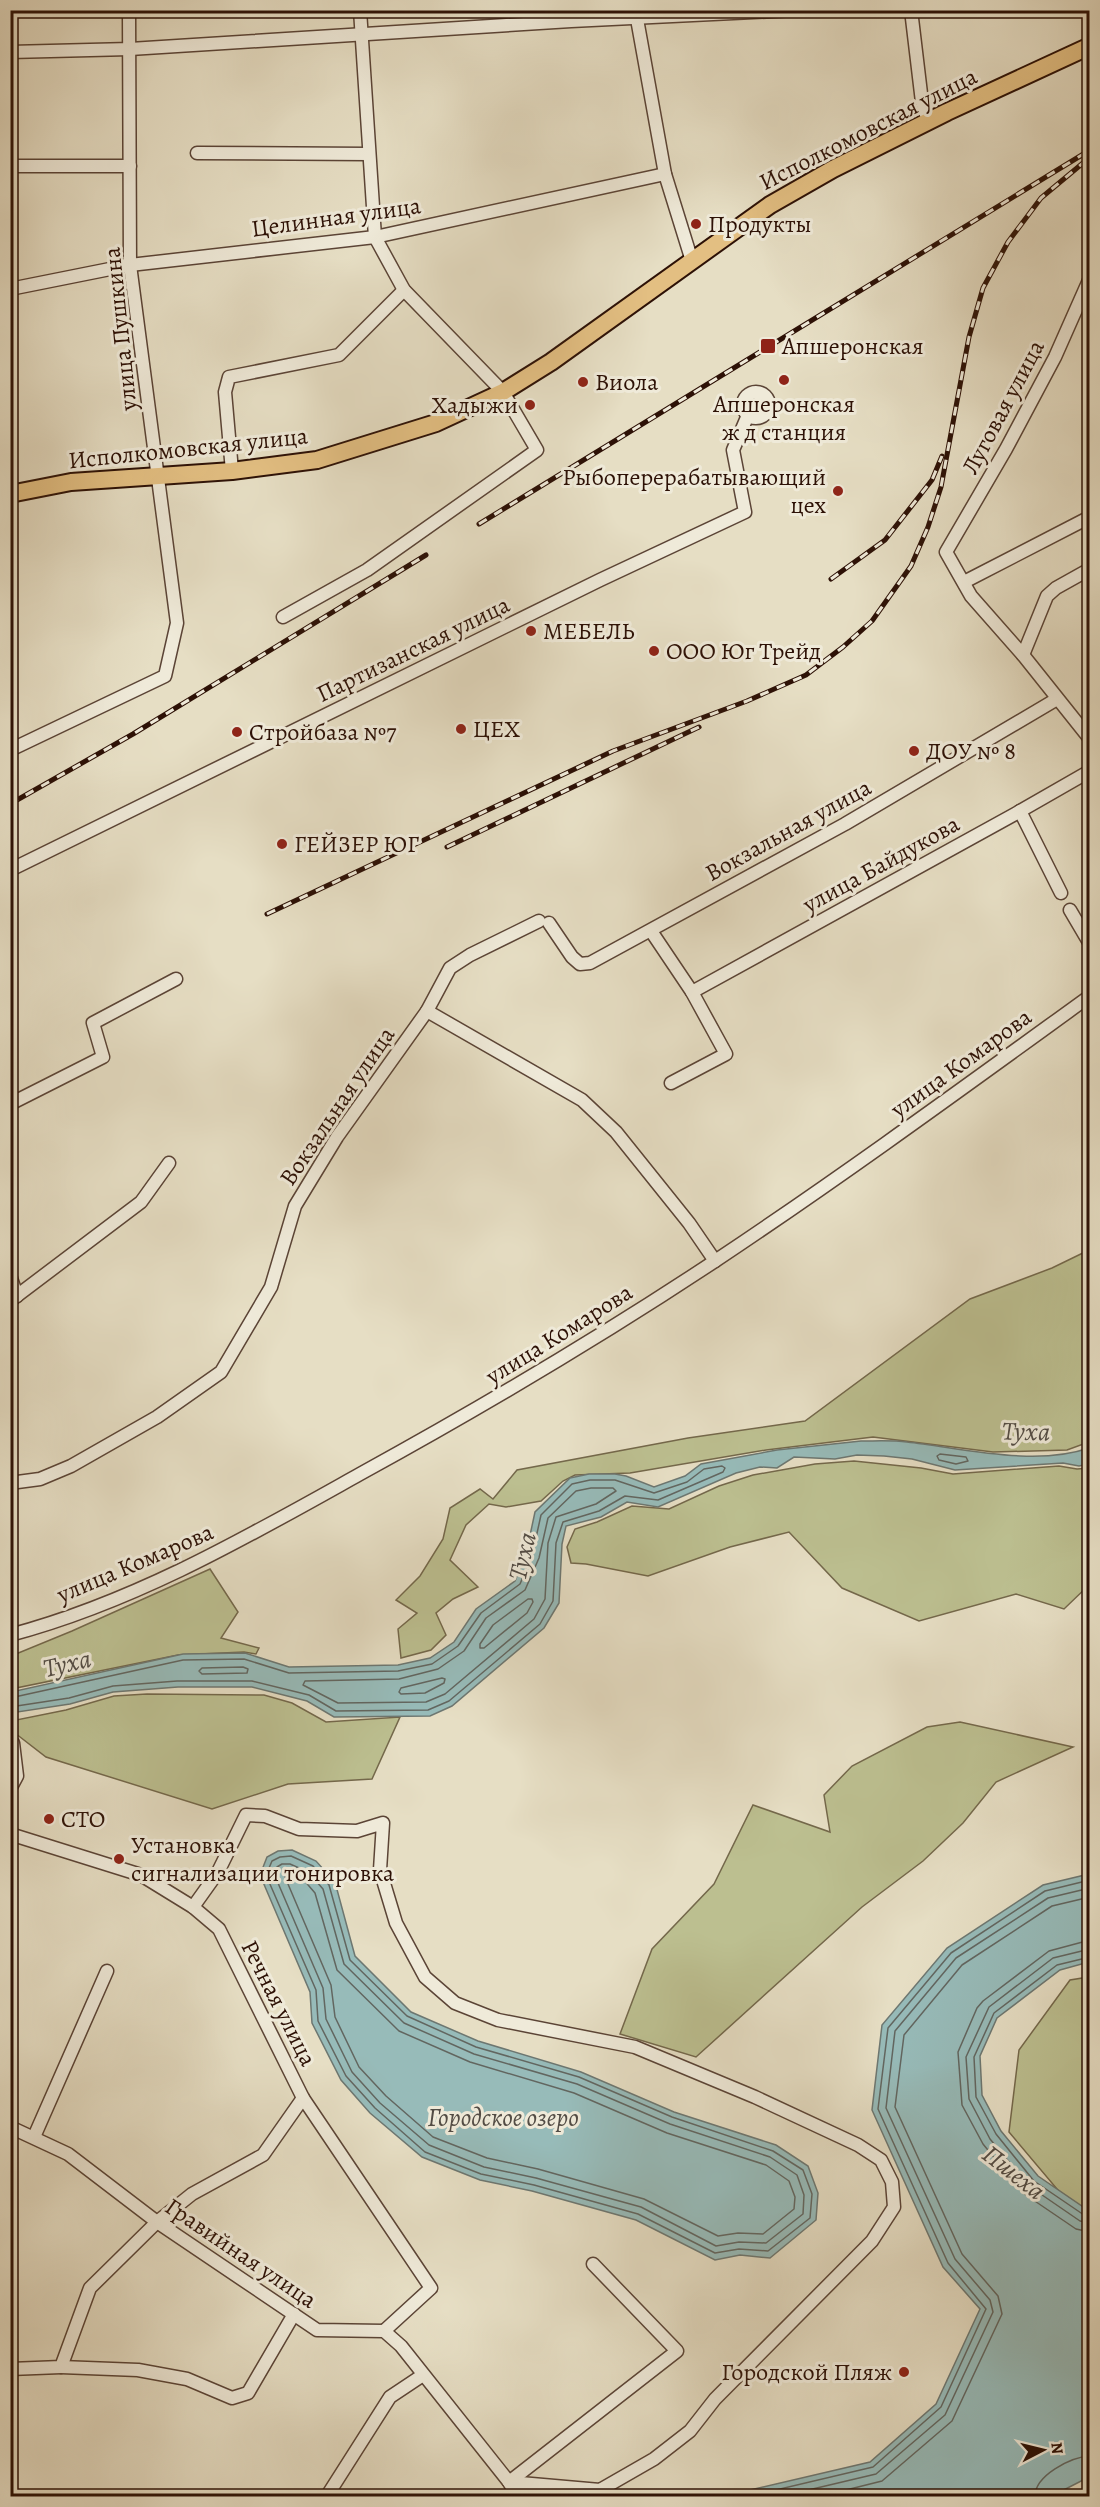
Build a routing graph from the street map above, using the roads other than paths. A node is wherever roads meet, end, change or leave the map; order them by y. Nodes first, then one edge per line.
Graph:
1 (129, 10) edge
2 (360, 10) edge
3 (795, 10) edge
4 (911, 10) edge
5 (570, 16) edge
6 (637, 19) junction
7 (361, 34) junction
8 (1089, 46) edge
9 (130, 49) junction
10 (10, 52) edge
11 (928, 121) junction
12 (196, 153) dead end
13 (369, 154) junction
14 (10, 166) edge
15 (130, 166) junction
16 (665, 174) junction
17 (375, 237) junction
18 (692, 261) junction
19 (130, 265) junction
20 (1089, 278) edge
21 (10, 289) edge
22 (404, 290) junction
23 (503, 392) junction
24 (748, 415) dead end
25 (232, 471) junction
26 (159, 477) junction
27 (10, 494) edge
28 (1089, 517) edge
29 (1089, 569) edge
30 (964, 582) junction
31 (283, 617) dead end
32 (1023, 655) junction
33 (1057, 699) junction
34 (1089, 739) edge
35 (10, 750) edge
36 (1089, 771) edge
37 (1020, 812) junction
38 (10, 870) edge
39 (1061, 893) dead end
40 (1070, 910) dead end
41 (651, 931) junction
42 (1089, 944) edge
43 (176, 980) dead end
44 (692, 992) junction
45 (1089, 996) edge
46 (427, 1011) junction
47 (671, 1083) dead end
48 (10, 1104) edge
49 (169, 1163) dead end
50 (715, 1261) junction
51 (10, 1275) edge
52 (14, 1299) edge
53 (10, 1483) edge
54 (10, 1635) edge
55 (10, 1741) edge
56 (10, 1789) edge
57 (10, 1834) edge
58 (193, 1907) junction
59 (107, 1971) dead end
60 (303, 2098) junction
61 (10, 2127) edge
62 (34, 2137) junction
63 (157, 2222) junction
64 (593, 2264) dead end
65 (294, 2314) junction
66 (384, 2331) junction
67 (61, 2367) junction
68 (10, 2369) edge
69 (423, 2375) junction
70 (509, 2482) junction
71 (327, 2496) edge
72 (517, 2496) edge

1 - 9 street, улица Пушкина
2 - 7 street
3 - 6 street
4 - 11 street
5 - 6 street
5 - 7 street
6 - 16 street
7 - 9 street
7 - 13 street
8 - 11 main road, Исполкомовская улица
9 - 10 street
9 - 15 street, улица Пушкина
11 - 18 main road, Исполкомовская улица
12 - 13 street
13 - 17 street
14 - 15 street
15 - 19 street, улица Пушкина
16 - 17 street, Целинная улица
16 - 18 street
17 - 19 street, Целинная улица
17 - 22 street
18 - 23 main road, Исполкомовская улица
19 - 21 street, Целинная улица
19 - 26 street, улица Пушкина
20 - 30 street, Луговая улица
22 - 23 street
22 - 25 street
23 - 25 main road, Исполкомовская улица
23 - 31 street
24 - 38 street, Партизанская улица
25 - 26 main road, Исполкомовская улица
26 - 27 main road, Исполкомовская улица
26 - 35 street, улица Пушкина
28 - 30 street
29 - 32 street
30 - 32 street
32 - 33 street
33 - 34 street
33 - 41 street, Вокзальная улица
36 - 37 street, улица Байдукова
37 - 39 street
37 - 44 street, улица Байдукова
40 - 42 street
41 - 44 street
41 - 46 street, Вокзальная улица
43 - 48 street
44 - 47 street
45 - 50 street, улица Комарова
46 - 50 street
46 - 53 street, Вокзальная улица
49 - 52 street
50 - 54 street, улица Комарова
51 - 52 street
55 - 56 street
57 - 58 street, Речная улица
58 - 60 street, Речная улица
58 - 70 street
59 - 62 street
60 - 63 street
60 - 66 street, Речная улица
61 - 62 street, Гравийная улица
62 - 63 street, Гравийная улица
63 - 65 street, Гравийная улица
63 - 67 street
64 - 70 street
65 - 66 street, Гравийная улица
65 - 67 street
66 - 69 street
67 - 68 street
69 - 70 street
69 - 71 street
70 - 72 street

